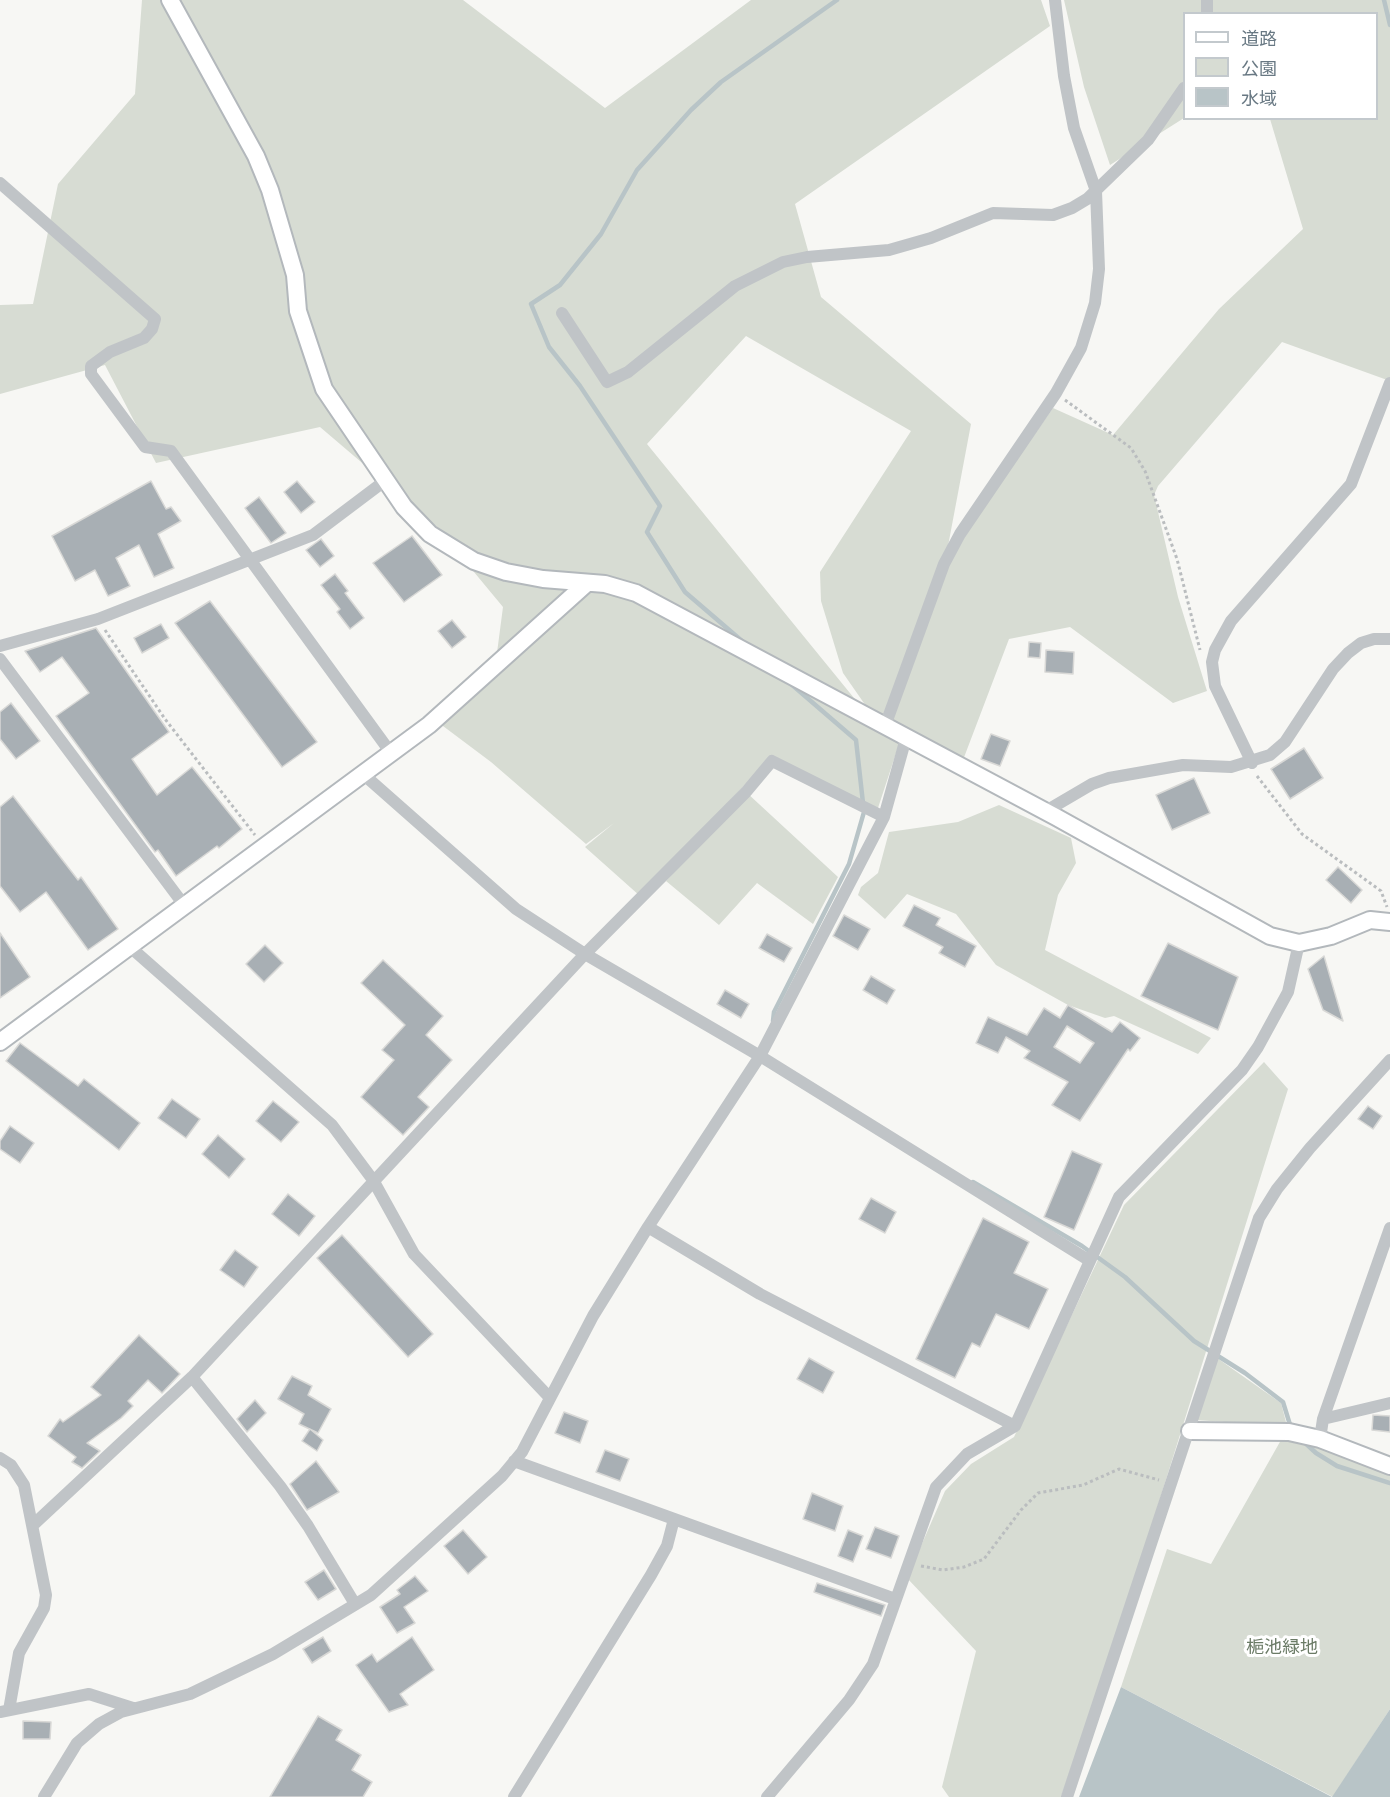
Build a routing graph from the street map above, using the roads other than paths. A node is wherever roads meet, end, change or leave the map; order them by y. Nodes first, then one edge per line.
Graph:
1 (170, 0) edge
2 (1055, 0) edge
3 (1183, 91) edge
4 (0, 183) edge
5 (1096, 191) junction
6 (562, 314) dead end
7 (1390, 383) edge
8 (386, 480) junction
9 (249, 559) junction
10 (587, 583) junction
11 (1390, 639) edge
12 (0, 646) edge
13 (0, 658) edge
14 (885, 726) junction
15 (906, 738) junction
16 (391, 753) junction
17 (1252, 763) junction
18 (363, 774) junction
19 (1046, 811) junction
20 (884, 817) junction
21 (184, 905) junction
22 (1390, 922) edge
23 (1299, 943) junction
24 (129, 946) junction
25 (585, 954) junction
26 (0, 1042) edge
27 (760, 1056) junction
28 (1390, 1060) edge
29 (374, 1180) junction
30 (648, 1227) junction
31 (1390, 1228) edge
32 (1090, 1261) junction
33 (192, 1377) junction
34 (550, 1398) junction
35 (1390, 1403) edge
36 (1323, 1419) junction
37 (1015, 1426) junction
38 (1190, 1431) junction
39 (1320, 1439) junction
40 (0, 1458) edge
41 (514, 1461) junction
42 (1390, 1466) edge
43 (674, 1518) junction
44 (33, 1524) junction
45 (895, 1599) junction
46 (355, 1604) junction
47 (134, 1708) junction
48 (5, 1711) edge
49 (44, 1797) edge
50 (514, 1797) edge
51 (767, 1797) edge
52 (1067, 1797) edge

1 - 8 street
2 - 5 street
3 - 5 street
4 - 9 street
5 - 6 street
5 - 14 street
7 - 17 street
8 - 9 street
8 - 10 street
9 - 12 street
9 - 16 street
10 - 14 street
10 - 16 street
11 - 17 street
13 - 21 street
14 - 15 street
15 - 19 street
15 - 20 street
16 - 18 street
17 - 19 street
18 - 21 street
18 - 25 street
19 - 23 street
20 - 25 street
20 - 27 street
21 - 24 street
22 - 23 street
23 - 32 street
24 - 26 street
24 - 29 street
25 - 27 street
25 - 29 street
27 - 30 street
27 - 32 street
28 - 38 street
29 - 33 street
29 - 34 street
30 - 34 street
30 - 37 street
31 - 36 street
32 - 37 street
33 - 44 street
33 - 46 street
34 - 41 street
35 - 36 street
36 - 39 street
37 - 45 street
38 - 39 street
38 - 52 street
39 - 42 street
40 - 44 street
41 - 43 street
41 - 46 street
43 - 45 street
43 - 50 street
44 - 48 street
45 - 51 street
46 - 47 street
47 - 48 street
47 - 49 street

